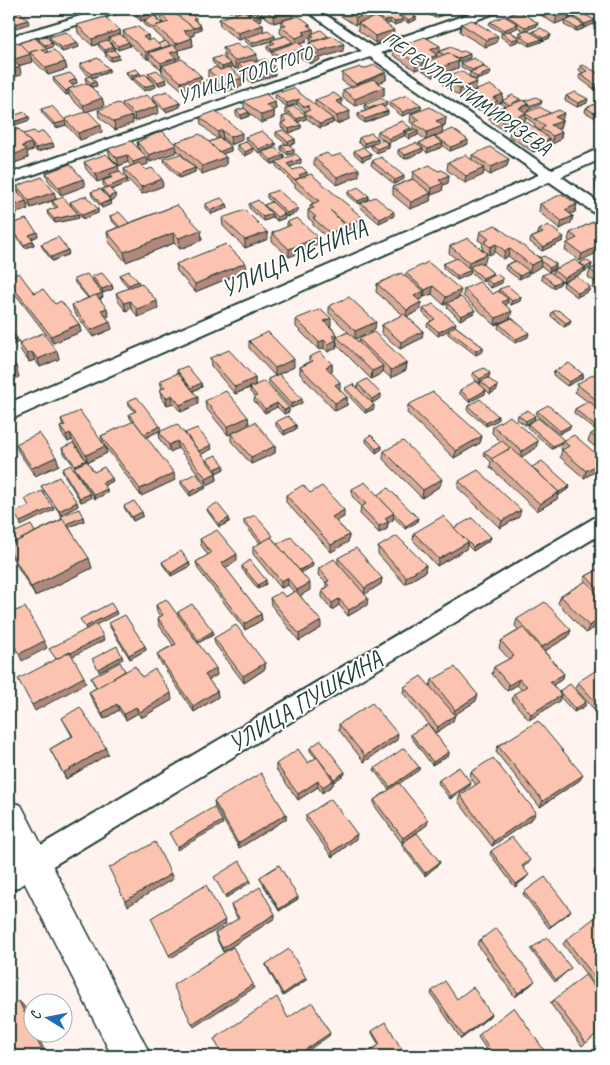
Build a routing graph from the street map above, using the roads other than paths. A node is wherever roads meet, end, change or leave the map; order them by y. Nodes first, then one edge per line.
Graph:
1 (116, 9) edge
2 (310, 9) edge
3 (494, 9) edge
4 (9, 41) edge
5 (372, 51) junction
6 (601, 153) edge
7 (550, 175) junction
8 (9, 179) edge
9 (601, 211) edge
10 (9, 412) edge
11 (601, 524) edge
12 (9, 817) edge
13 (21, 871) edge
14 (132, 1056) edge

1 - 4 street
2 - 5 street, ПЕРЕУЛОК ТИМИРЯЗЕВА
3 - 5 street, УЛИЦА ТОЛСТОГО
5 - 7 street, ПЕРЕУЛОК ТИМИРЯЗЕВА
5 - 8 street, УЛИЦА ТОЛСТОГО
6 - 7 street, УЛИЦА ЛЕНИНА
7 - 9 street, ПЕРЕУЛОК ТИМИРЯЗЕВА
7 - 10 street, УЛИЦА ЛЕНИНА
11 - 13 street, УЛИЦА ПУШКИНА
12 - 13 main road
13 - 14 main road

